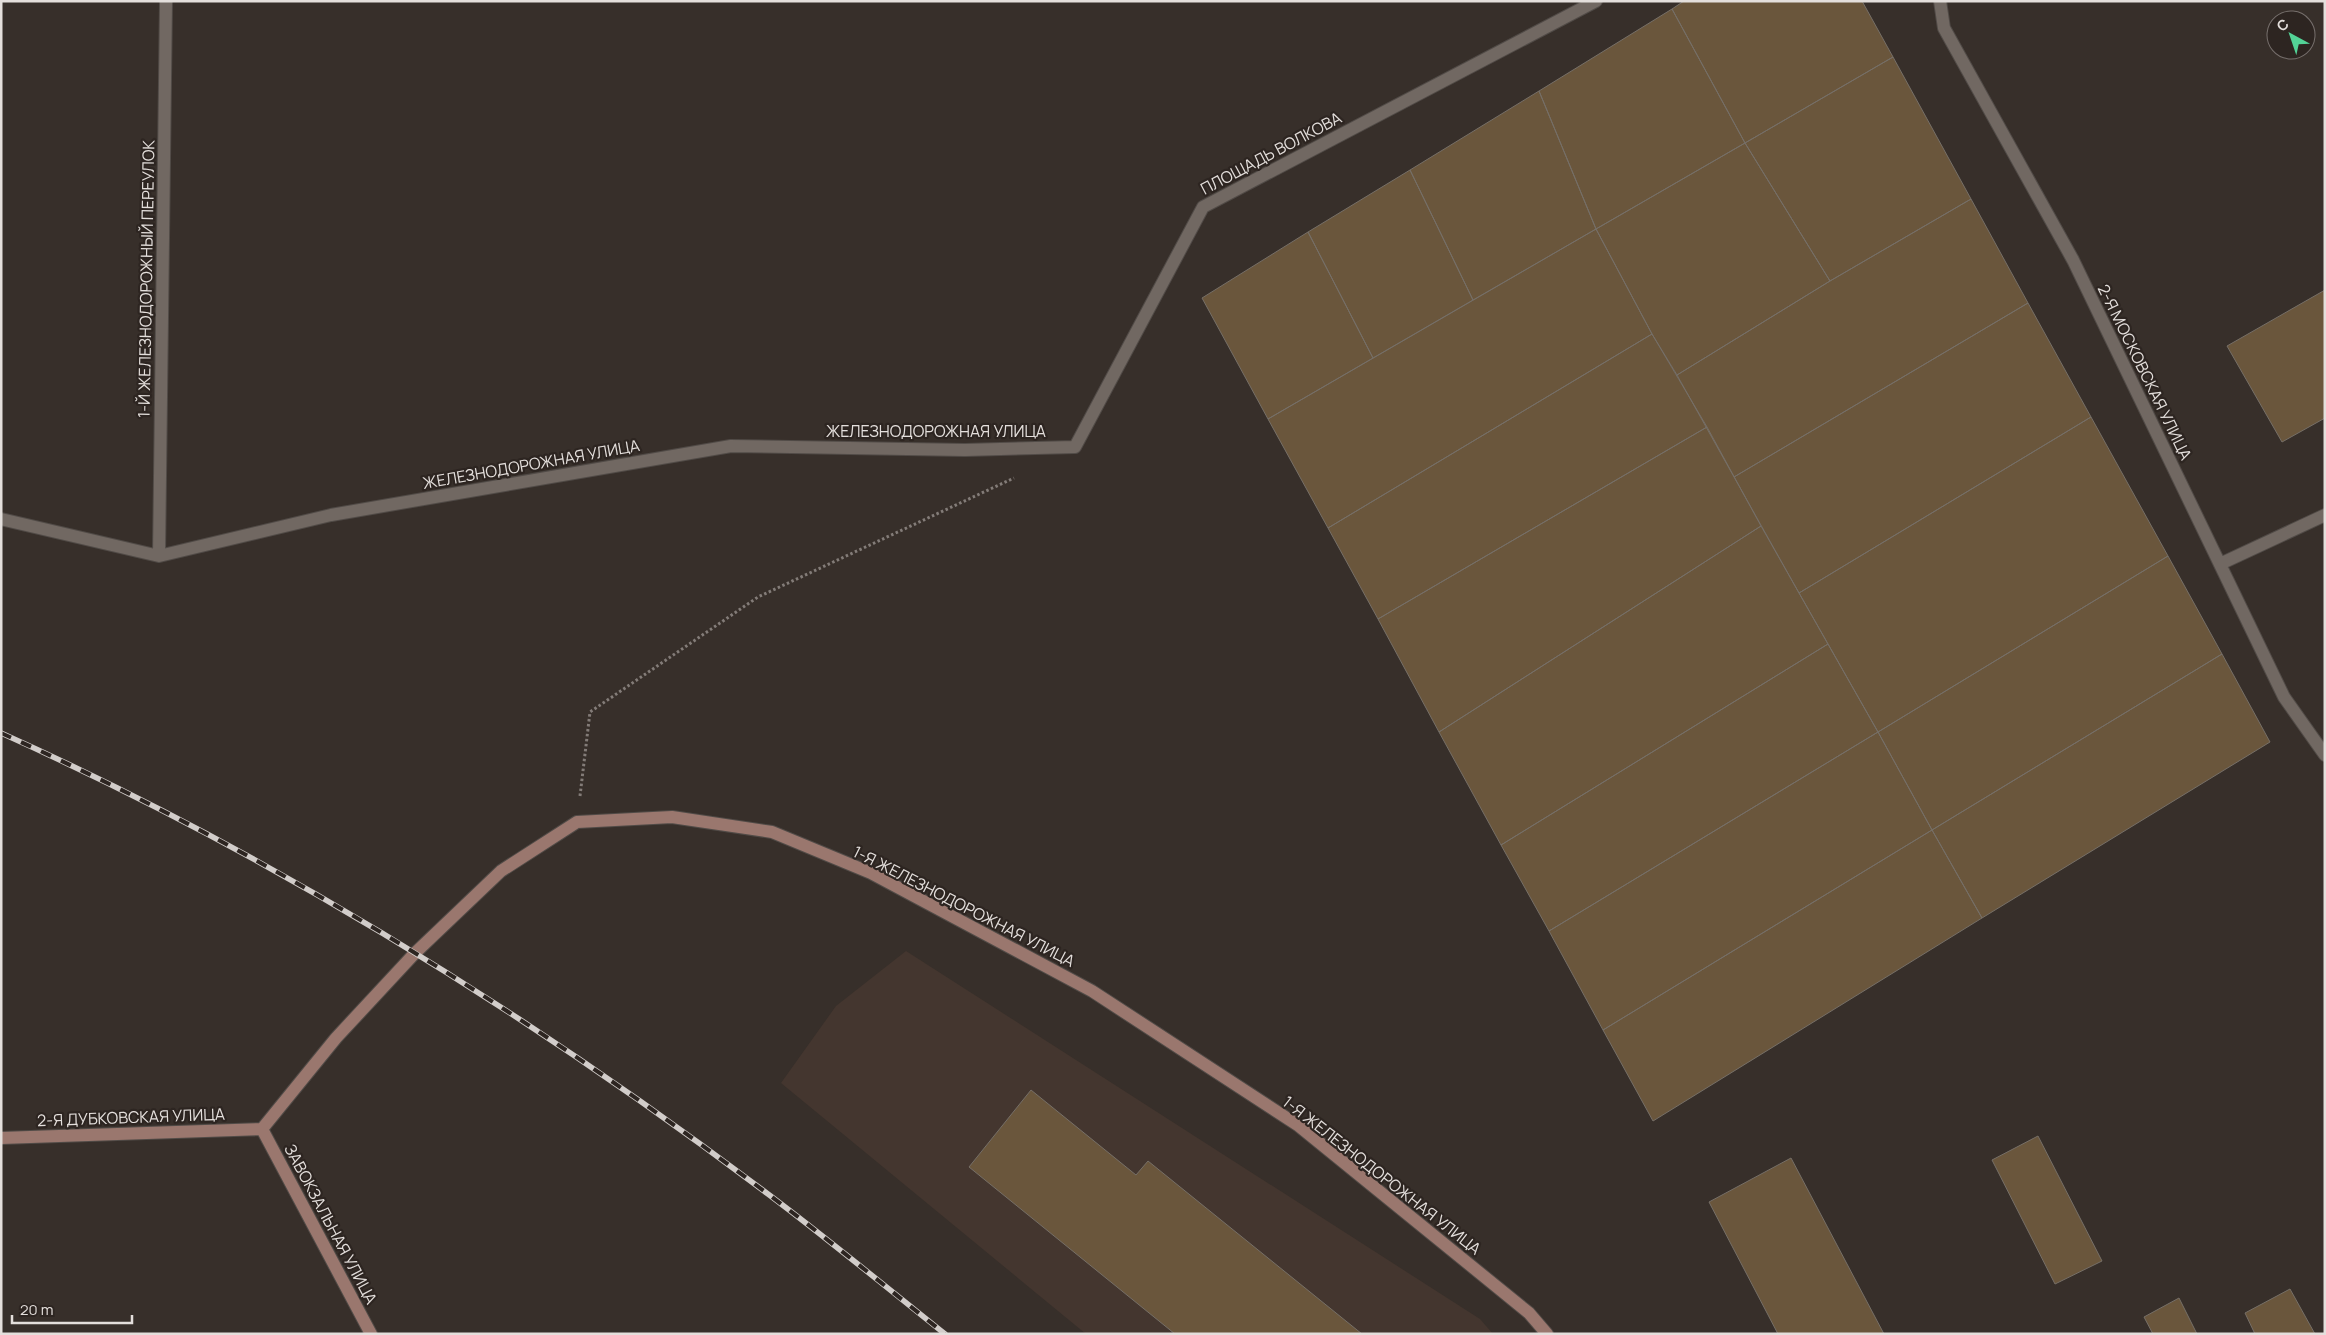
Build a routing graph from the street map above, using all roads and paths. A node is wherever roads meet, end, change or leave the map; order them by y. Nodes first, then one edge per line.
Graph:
1 (166, 1) edge
2 (1596, 1) edge
3 (1940, 1) edge
4 (1075, 447) joint
5 (1017, 476) dead end
6 (2325, 515) edge
7 (1, 519) edge
8 (159, 556) junction
9 (2220, 564) junction
10 (2325, 755) edge
11 (577, 822) junction
12 (262, 1129) junction
13 (1, 1138) edge
14 (371, 1334) edge
15 (1547, 1334) edge

1 - 8 street, 1-Й ЖЕЛЕЗНОДОРОЖНЫЙ ПЕРЕУЛОК
2 - 4 street, ПЛОЩАДЬ ВОЛКОВА
3 - 9 street, 2-Я МОСКОВСКАЯ УЛИЦА
4 - 8 street, ЖЕЛЕЗНОДОРОЖНАЯ УЛИЦА
5 - 11 path
6 - 9 street
7 - 8 street, ЖЕЛЕЗНОДОРОЖНАЯ УЛИЦА
9 - 10 street, 2-Я МОСКОВСКАЯ УЛИЦА
11 - 12 main road, 1-Я ЖЕЛЕЗНОДОРОЖНАЯ УЛИЦА
11 - 15 main road, 1-Я ЖЕЛЕЗНОДОРОЖНАЯ УЛИЦА
12 - 13 main road, 2-Я ДУБКОВСКАЯ УЛИЦА
12 - 14 main road, ЗАВОКЗАЛЬНАЯ УЛИЦА

